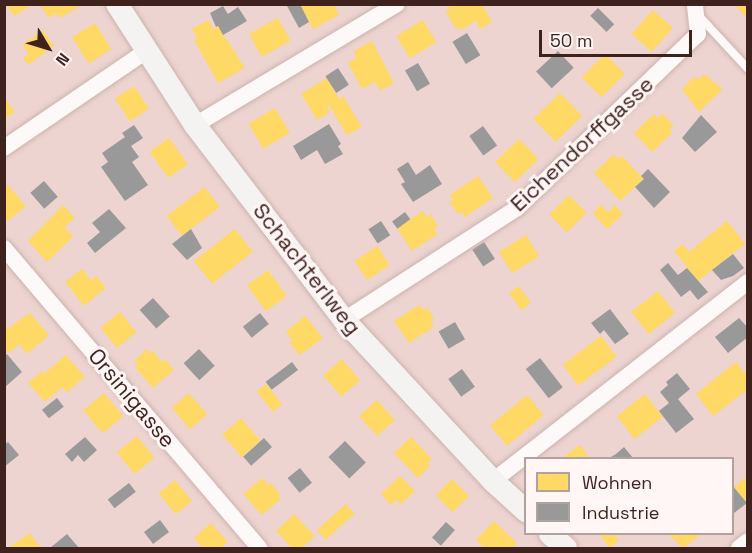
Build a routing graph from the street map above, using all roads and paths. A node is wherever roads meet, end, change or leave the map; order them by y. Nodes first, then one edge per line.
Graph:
1 (117, 4) edge
2 (397, 4) edge
3 (694, 8) edge
4 (146, 51) junction
5 (747, 69) edge
6 (195, 125) junction
7 (4, 148) edge
8 (4, 248) edge
9 (747, 282) edge
10 (344, 320) junction
11 (493, 481) junction
12 (524, 510) edge
13 (551, 535) edge
14 (747, 542) edge
15 (259, 549) edge
16 (566, 549) edge
17 (739, 549) edge

1 - 4 street, Schachterlweg
2 - 6 street
3 - 5 lane
3 - 10 street, Eichendorffgasse
4 - 6 street, Schachterlweg
4 - 7 street
6 - 10 street, Schachterlweg
8 - 15 street, Orsinigasse
9 - 11 street
10 - 11 street, Schachterlweg
11 - 12 street, Schachterlweg
13 - 16 street
14 - 17 street

